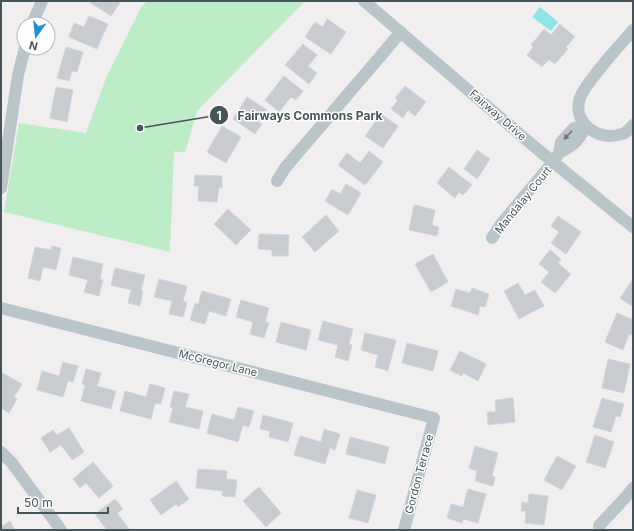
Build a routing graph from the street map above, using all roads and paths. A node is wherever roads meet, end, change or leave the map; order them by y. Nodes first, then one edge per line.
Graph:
1 (42, 1) edge
2 (364, 1) edge
3 (35, 16) edge
4 (633, 30) edge
5 (401, 32) junction
6 (23, 56) edge
7 (7, 113) edge
8 (585, 125) junction
9 (633, 125) edge
10 (556, 158) junction
11 (277, 181) dead end
12 (1, 188) edge
13 (633, 227) edge
14 (492, 238) dead end
15 (1, 308) edge
16 (434, 418) joint
17 (1, 452) edge
18 (633, 488) edge
19 (599, 526) dead end
20 (61, 530) edge
21 (404, 530) edge

1 - 3 street
2 - 5 street, Fairway Drive
4 - 8 street
5 - 10 street, Fairway Drive
5 - 11 street
6 - 7 street
7 - 12 street
8 - 9 street
8 - 10 street, Mandalay Court
10 - 13 street, Fairway Drive
10 - 14 street, Mandalay Court
15 - 16 street, McGregor Lane
16 - 21 street, Gordon Terrace
17 - 20 street
18 - 19 street

